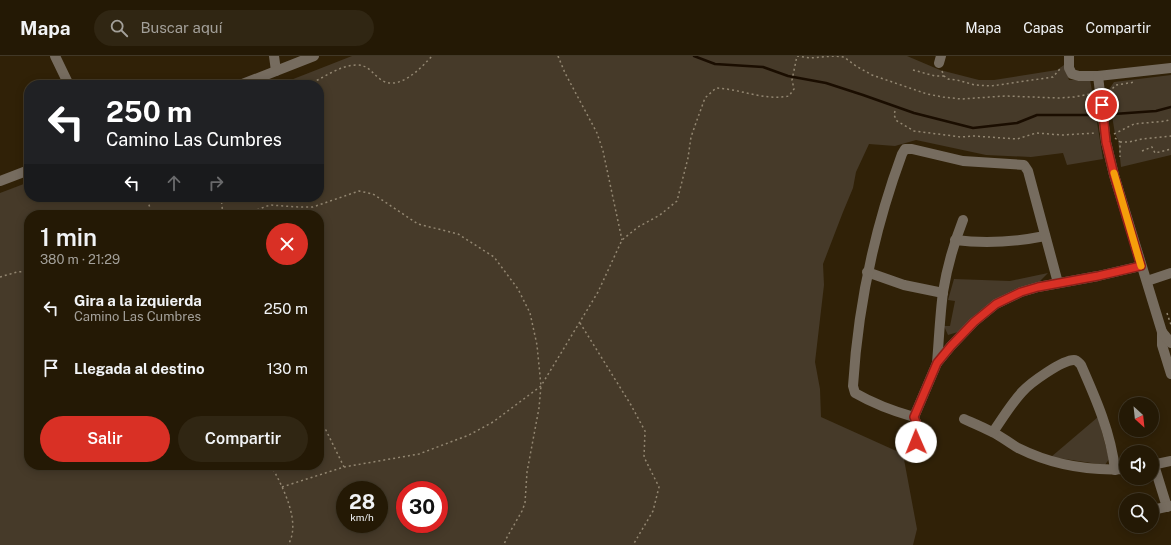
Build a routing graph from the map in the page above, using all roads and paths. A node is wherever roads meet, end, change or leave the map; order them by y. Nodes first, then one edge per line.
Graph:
1 (55, 56) edge
2 (274, 56) edge
3 (314, 56) edge
4 (432, 56) edge
5 (558, 56) edge
6 (797, 56) edge
7 (834, 56) edge
8 (1069, 58) edge
9 (940, 60) edge
10 (1171, 68) edge
11 (913, 70) dead end
12 (276, 71) junction
13 (944, 76) junction
14 (1098, 76) junction
15 (67, 80) edge
16 (253, 80) edge
17 (318, 80) edge
18 (1116, 85) dead end
19 (1105, 92) junction
20 (895, 111) dead end
21 (1171, 120) edge
22 (1099, 132) dead end
23 (1171, 136) edge
24 (1120, 142) junction
25 (1171, 149) edge
26 (1142, 151) dead end
27 (1120, 157) dead end
28 (24, 172) edge
29 (0, 181) edge
30 (256, 210) edge
31 (963, 220) dead end
32 (1045, 236) junction
33 (622, 240) junction
34 (956, 240) junction
35 (1141, 266) junction
36 (24, 271) edge
37 (867, 272) junction
38 (1171, 273) edge
39 (0, 277) edge
40 (1146, 282) junction
41 (1058, 283) junction
42 (943, 292) junction
43 (1166, 312) dead end
44 (580, 323) junction
45 (1171, 325) edge
46 (940, 329) junction
47 (1162, 332) junction
48 (959, 337) junction
49 (1171, 343) edge
50 (937, 363) junction
51 (1171, 374) edge
52 (541, 386) junction
53 (914, 417) junction
54 (964, 419) dead end
55 (324, 426) edge
56 (994, 432) junction
57 (916, 442) dead end
58 (1171, 461) edge
59 (1159, 464) edge
60 (344, 467) junction
61 (274, 470) edge
62 (1114, 470) junction
63 (1119, 470) edge
64 (1159, 480) edge
65 (282, 487) junction
66 (1169, 506) edge
67 (1159, 508) edge
68 (288, 545) edge
69 (504, 545) edge
70 (633, 545) edge

1 - 15 street
2 - 12 street
3 - 12 street
4 - 17 path
5 - 33 path
6 - 7 path
6 - 33 path
7 - 19 path
8 - 13 path
8 - 14 street
9 - 13 path
10 - 14 street
11 - 13 path
12 - 16 street
14 - 19 street
18 - 19 path
19 - 35 street
20 - 22 path
21 - 24 path
23 - 24 path
24 - 27 path
25 - 26 path
28 - 29 street
30 - 52 path
31 - 34 street
32 - 34 street
32 - 37 street
32 - 41 street
33 - 44 path
34 - 42 street
35 - 40 street
35 - 41 street
36 - 39 path
37 - 42 street
37 - 53 street
38 - 40 street
40 - 47 street
41 - 48 street
42 - 46 street
43 - 45 path
44 - 52 path
44 - 70 path
46 - 48 street
46 - 50 street
47 - 49 street
47 - 51 street
48 - 50 street
50 - 53 street
52 - 60 path
52 - 69 path
53 - 57 street
54 - 56 street
55 - 60 path
56 - 62 street
56 - 62 street
58 - 59 street
60 - 65 path
61 - 65 path
62 - 63 street
64 - 66 street
65 - 68 path
66 - 67 street

